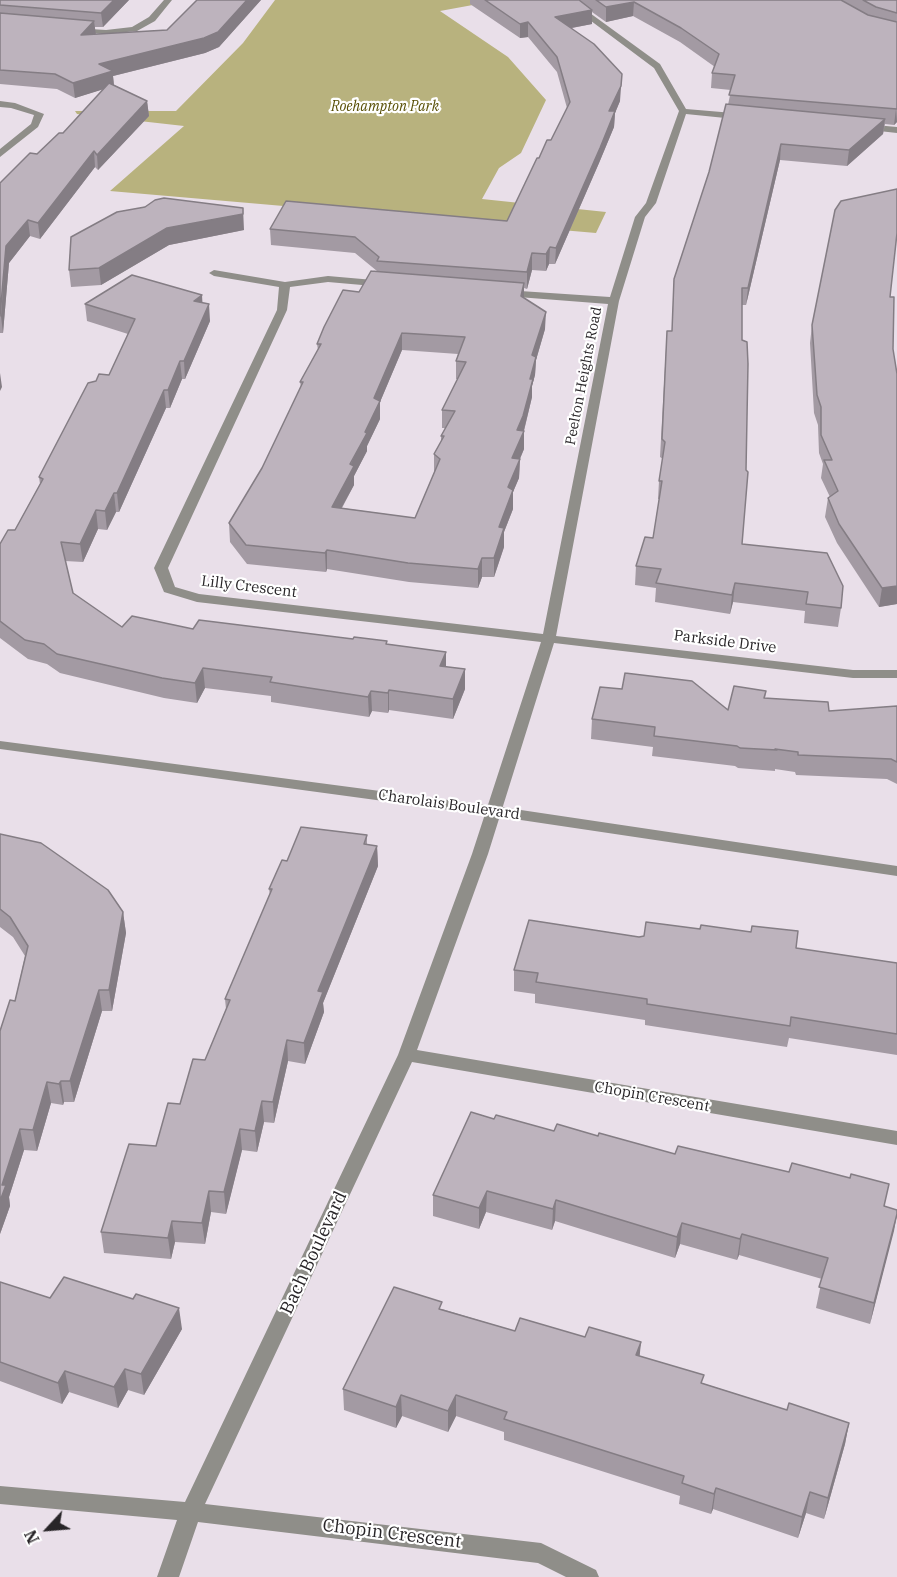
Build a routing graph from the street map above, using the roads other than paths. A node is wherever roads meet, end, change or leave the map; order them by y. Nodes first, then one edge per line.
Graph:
1 (168, 0) edge
2 (567, 0) edge
3 (59, 28) edge
4 (0, 104) edge
5 (683, 111) junction
6 (754, 117) edge
7 (849, 126) edge
8 (897, 130) edge
9 (0, 154) edge
10 (214, 273) dead end
11 (285, 285) junction
12 (398, 285) edge
13 (491, 292) edge
14 (614, 301) junction
15 (549, 638) junction
16 (897, 674) edge
17 (0, 745) edge
18 (494, 811) junction
19 (897, 871) edge
20 (407, 1055) junction
21 (897, 1138) edge
22 (0, 1495) edge
23 (191, 1512) junction
24 (168, 1577) edge
25 (588, 1577) edge

1 - 3 street
2 - 5 street
4 - 9 street
5 - 6 street
5 - 14 street, Peelton Heights Road
7 - 8 street
10 - 11 street
11 - 12 street
11 - 15 street, Lilly Crescent
13 - 14 street
14 - 15 street, Peelton Heights Road
15 - 16 street, Parkside Drive
15 - 18 street, Peelton Heights Road
17 - 18 street, Charolais Boulevard
18 - 19 street, Charolais Boulevard
18 - 20 street, Bach Boulevard
20 - 21 street, Chopin Crescent
20 - 23 street, Bach Boulevard
22 - 23 street
23 - 24 street, Bach Boulevard
23 - 25 street, Chopin Crescent

